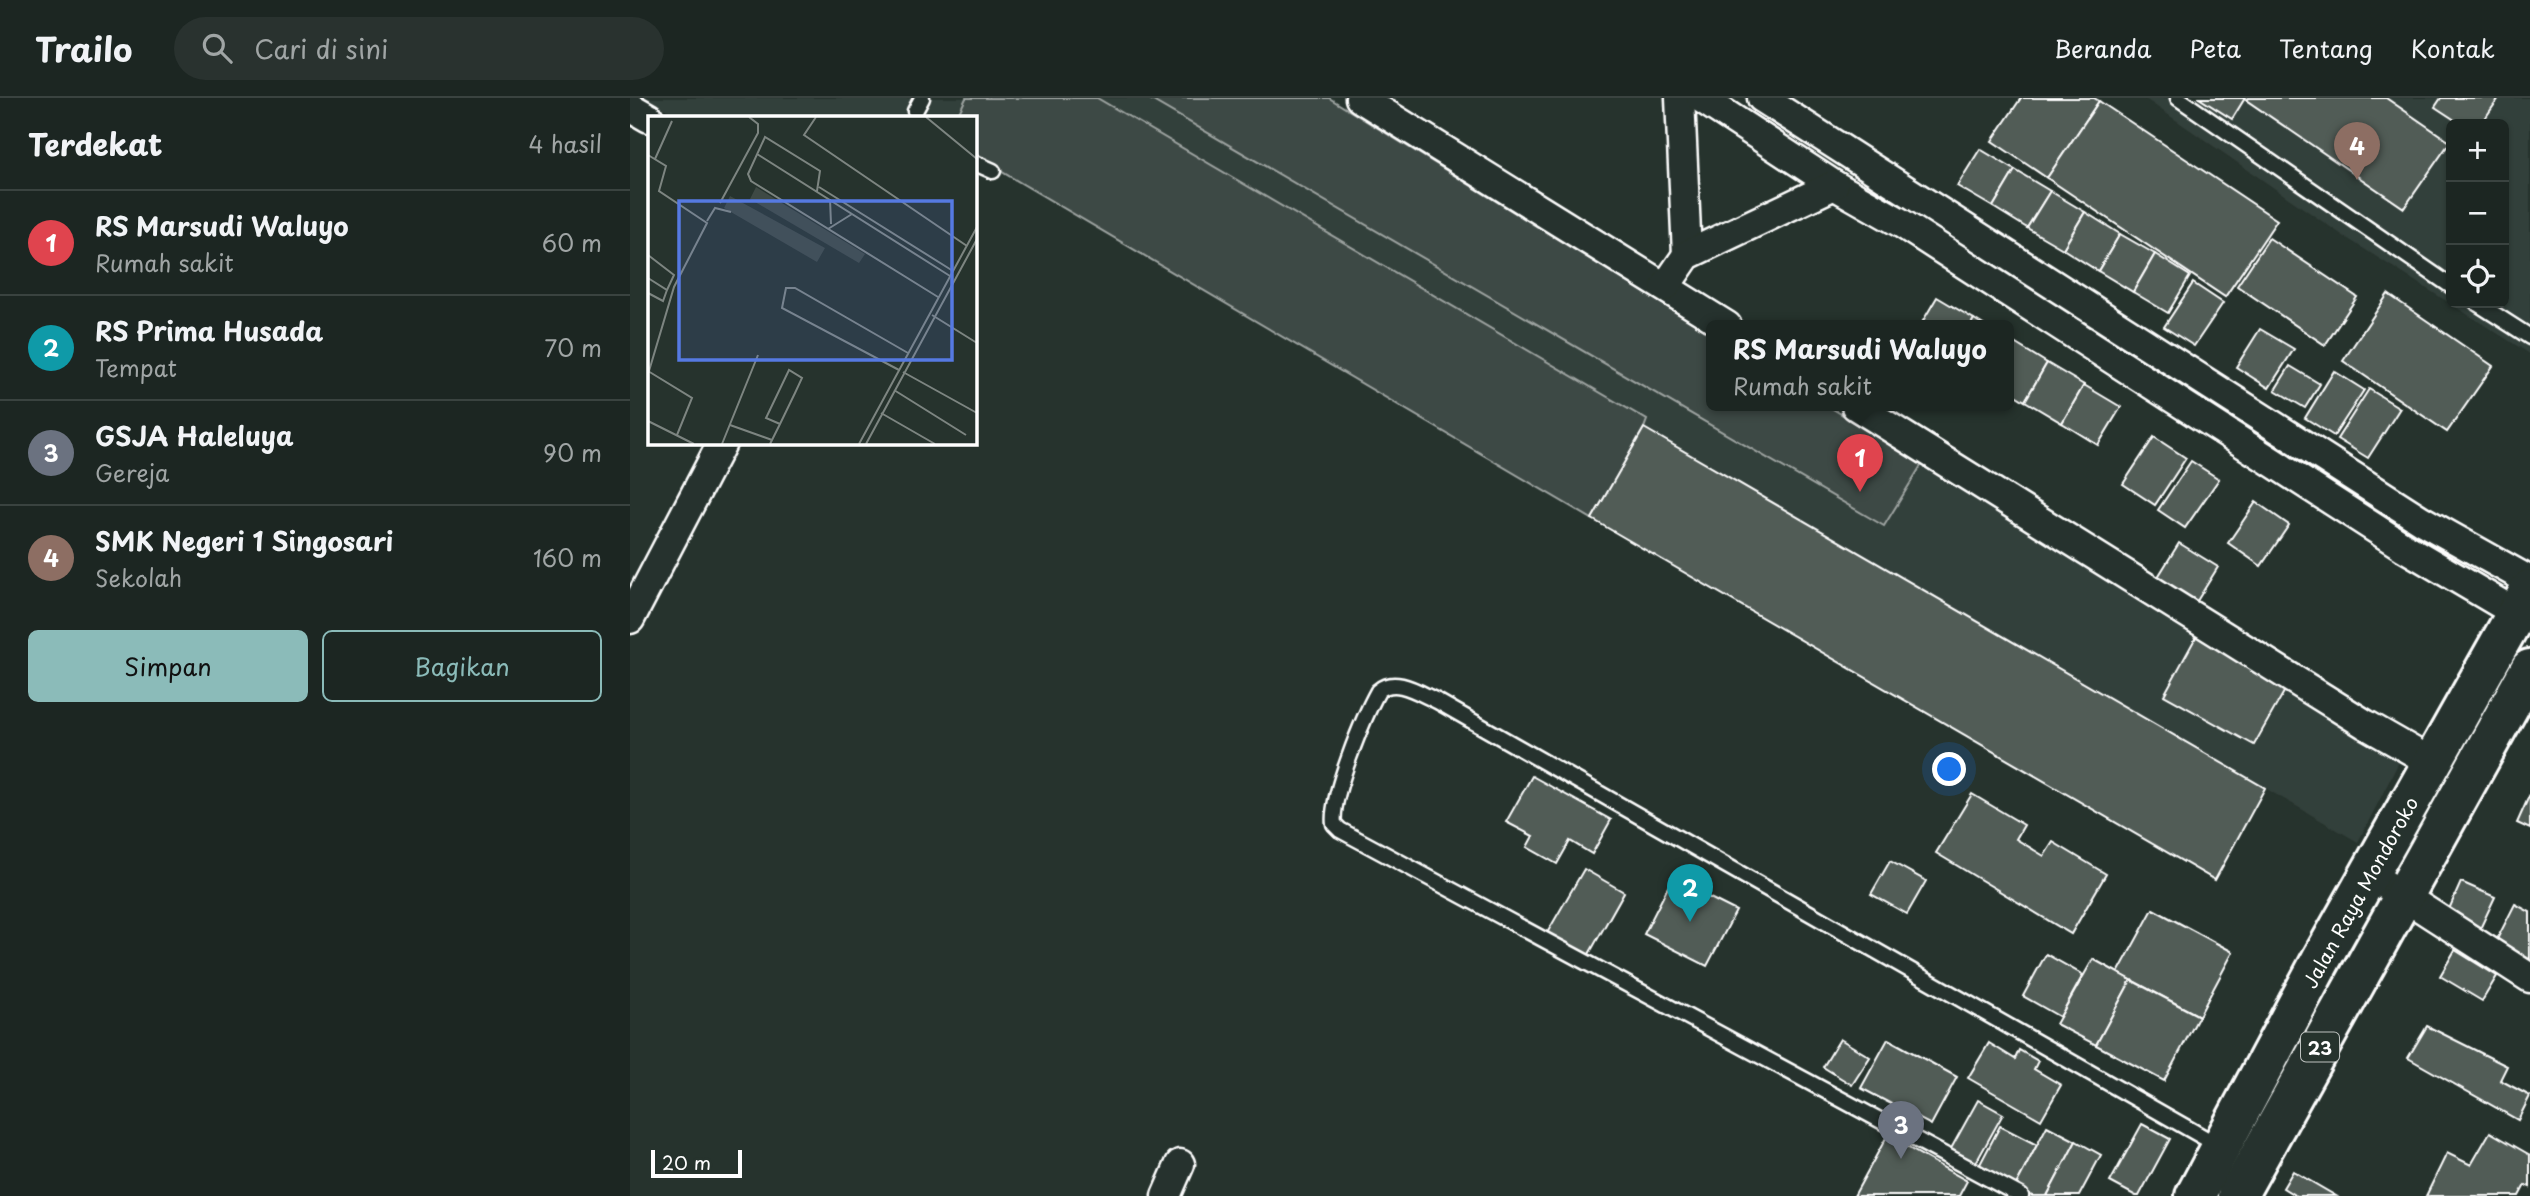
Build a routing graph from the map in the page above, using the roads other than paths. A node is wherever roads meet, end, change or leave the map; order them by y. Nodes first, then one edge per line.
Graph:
1 (1360, 98) edge
2 (1679, 98) edge
3 (1701, 98) edge
4 (1762, 98) edge
5 (2178, 98) edge
6 (630, 107) edge
7 (648, 117) edge
8 (976, 163) edge
9 (993, 171) dead end
10 (1834, 185) junction
11 (1921, 199) junction
12 (1901, 223) junction
13 (1687, 256) junction
14 (2446, 282) edge
15 (1665, 287) junction
16 (2485, 308) edge
17 (1717, 320) edge
18 (2530, 337) edge
19 (2163, 355) junction
20 (2148, 380) junction
21 (1864, 411) edge
22 (721, 444) edge
23 (2421, 520) junction
24 (2404, 547) junction
25 (2525, 595) edge
26 (630, 619) edge
27 (2530, 669) edge
28 (2433, 762) junction
29 (2369, 874) junction
30 (2403, 897) junction
31 (2530, 978) edge
32 (2221, 1147) junction
33 (1180, 1164) dead end
34 (1166, 1196) edge
35 (2021, 1196) edge
36 (2194, 1196) edge
37 (2237, 1196) edge

1 - 15 street
2 - 13 street
3 - 10 street
4 - 11 street
5 - 14 lane
6 - 7 street
8 - 9 lane
10 - 12 street
10 - 13 street
11 - 12 street
11 - 19 street
12 - 20 street
13 - 15 street
15 - 17 street
16 - 18 lane
19 - 20 street
19 - 23 street
20 - 24 street
21 - 28 street
22 - 26 street
23 - 24 street
23 - 25 street
24 - 25 street
25 - 28 highway, Jalan Raya Mondoroko / 23
27 - 30 highway, 23
28 - 29 highway, Jalan Raya Mondoroko / 23
29 - 30 street
29 - 32 highway, Jalan Raya Mondoroko / 23
30 - 31 street
30 - 37 highway, 23
32 - 35 lane
32 - 36 highway, Jalan Raya Mondoroko / 23
33 - 34 street

